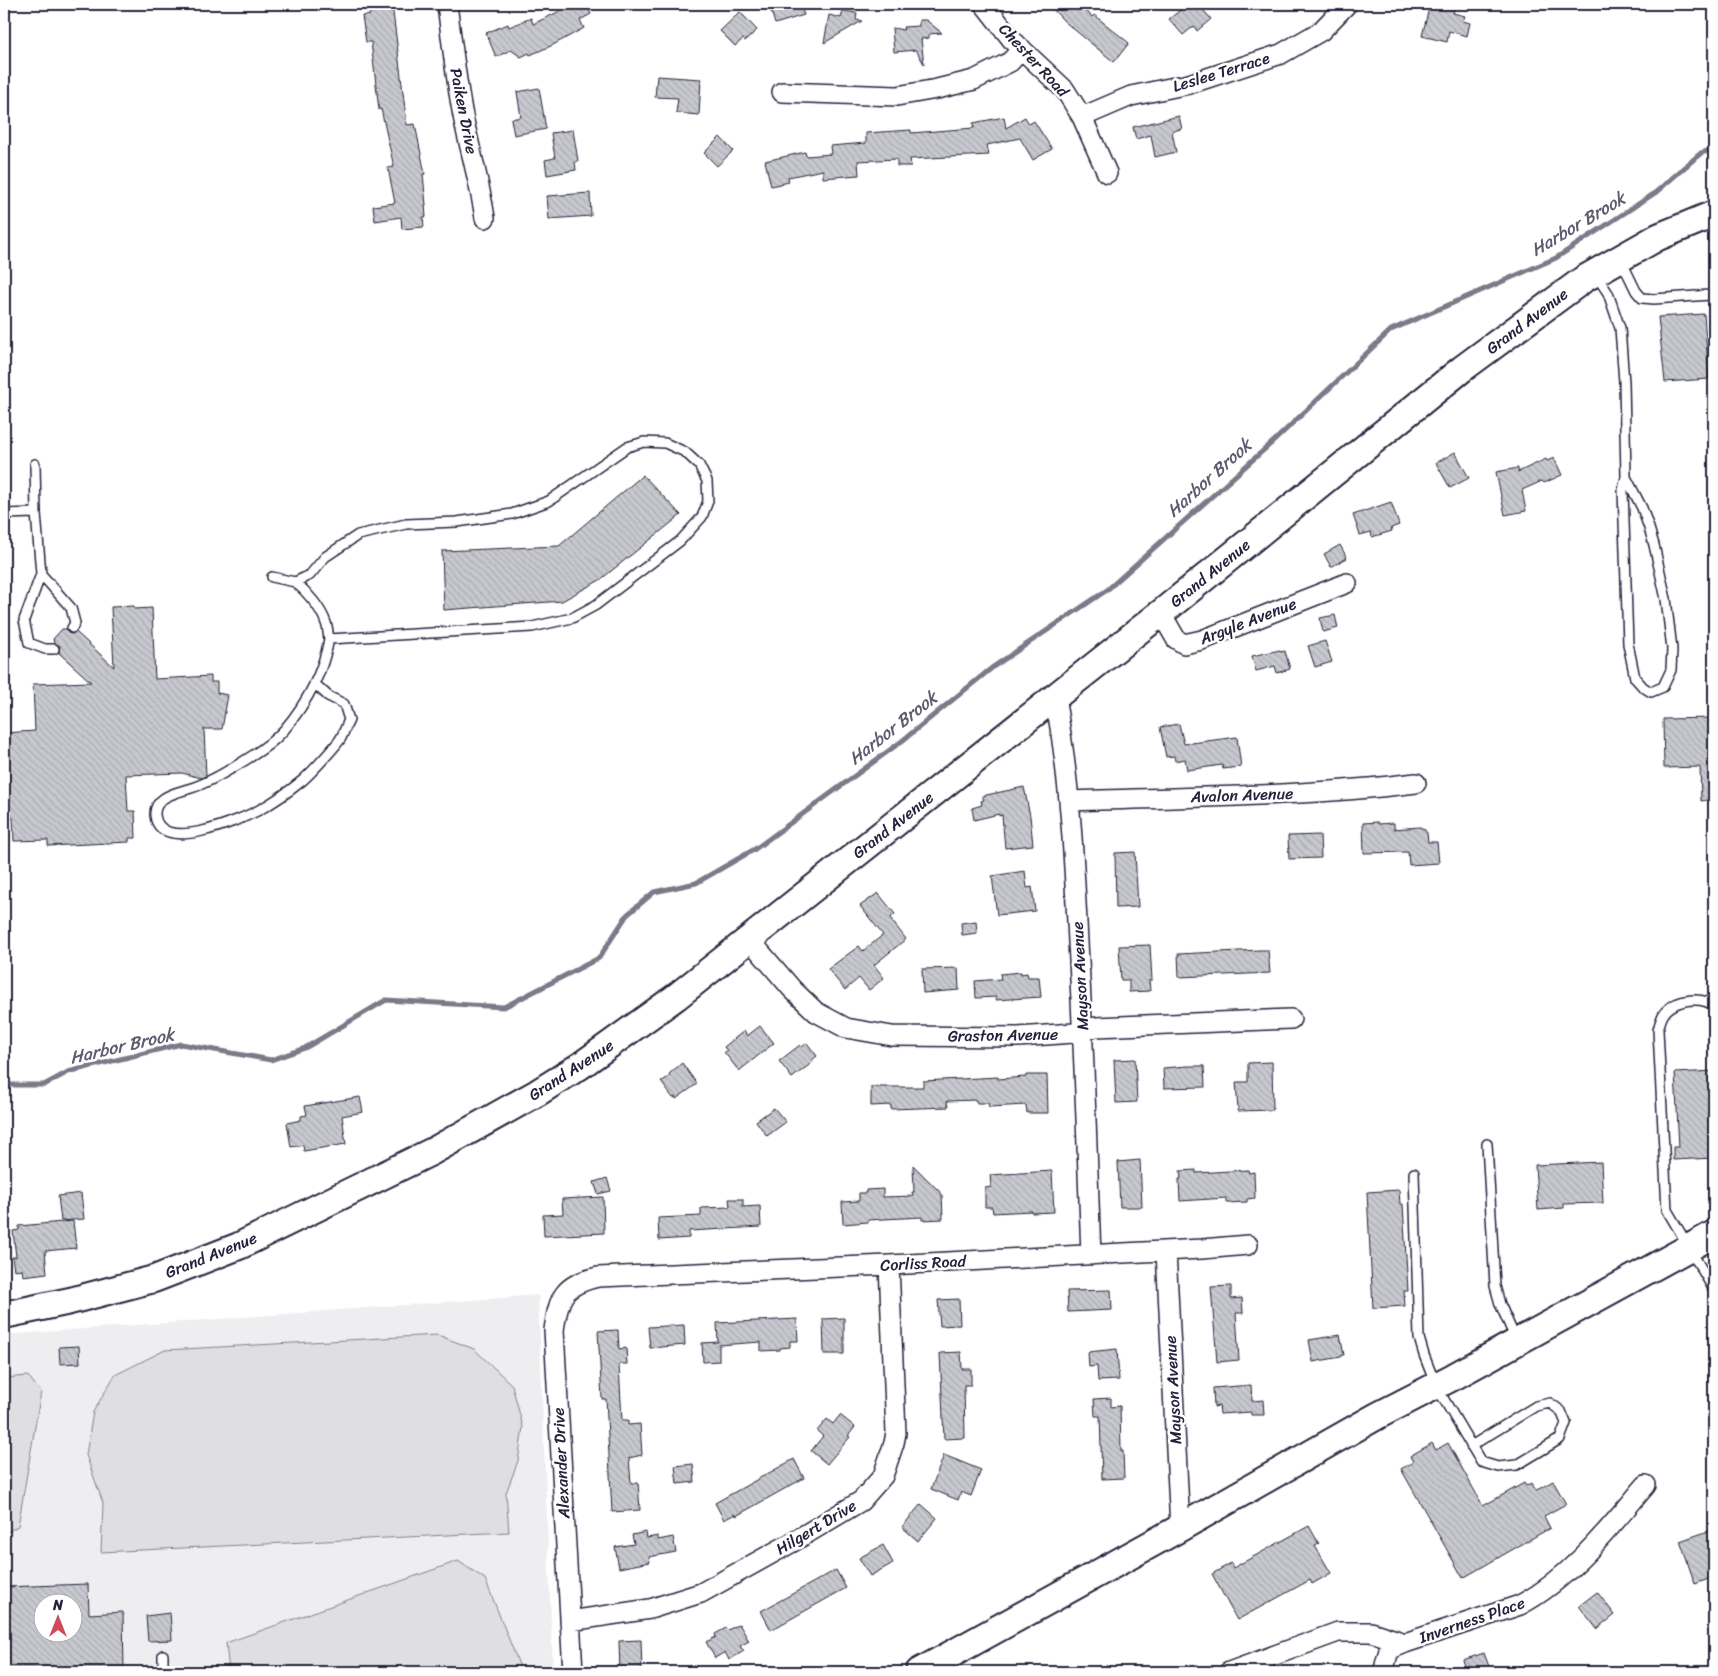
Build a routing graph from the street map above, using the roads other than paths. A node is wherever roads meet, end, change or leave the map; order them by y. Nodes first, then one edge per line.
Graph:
1 (447, 4) edge
2 (984, 4) edge
3 (1346, 4) edge
4 (1022, 49) junction
5 (782, 92) dead end
6 (1082, 117) junction
7 (1107, 173) dead end
8 (1714, 214) edge
9 (485, 218) dead end
10 (1620, 258) junction
11 (1594, 273) junction
12 (1710, 296) dead end
13 (35, 464) dead end
14 (1626, 477) junction
15 (36, 513) junction
16 (4, 514) edge
17 (41, 574) junction
18 (272, 577) dead end
19 (295, 582) junction
20 (1347, 583) dead end
21 (1161, 613) junction
22 (72, 628) dead end
23 (329, 639) junction
24 (54, 649) dead end
25 (315, 684) junction
26 (1055, 698) junction
27 (1416, 783) dead end
28 (1069, 801) junction
29 (749, 939) junction
30 (1714, 1006) edge
31 (1291, 1019) dead end
32 (1083, 1030) junction
33 (1488, 1144) dead end
34 (1414, 1173) dead end
35 (1714, 1234) edge
36 (1248, 1245) dead end
37 (1689, 1247) junction
38 (1166, 1251) junction
39 (1091, 1255) junction
40 (890, 1265) junction
41 (598, 1277) joint
42 (1714, 1290) edge
43 (4, 1314) edge
44 (1517, 1342) junction
45 (1436, 1386) junction
46 (1471, 1446) junction
47 (1646, 1485) dead end
48 (1180, 1528) junction
49 (570, 1621) junction
50 (1405, 1643) junction
51 (163, 1655) dead end
52 (163, 1672) edge
53 (573, 1672) edge
54 (919, 1672) edge
55 (1229, 1672) edge
56 (1386, 1672) edge

1 - 9 street, Paiken Drive
2 - 4 street, Chester Road
3 - 6 street, Leslee Terrace
4 - 5 street
4 - 6 street, Chester Road
6 - 7 street, Chester Road
8 - 10 street, Grand Avenue
10 - 11 street, Grand Avenue
10 - 12 lane
11 - 14 lane
11 - 21 street, Grand Avenue
13 - 15 lane
14 - 14 lane
15 - 16 lane
15 - 17 lane
17 - 22 lane
17 - 24 lane
18 - 19 lane
19 - 23 lane
19 - 23 lane
20 - 21 street, Argyle Avenue
21 - 26 street, Grand Avenue
23 - 25 lane
25 - 25 lane
26 - 28 street, Mayson Avenue
26 - 29 street, Grand Avenue
27 - 28 street, Avalon Avenue
28 - 32 street, Mayson Avenue
29 - 32 street, Graston Avenue
29 - 43 street, Grand Avenue
30 - 37 lane
31 - 32 street, Graston Avenue
32 - 39 street, Mayson Avenue
33 - 44 lane
34 - 45 lane
35 - 37 street
36 - 38 street, Corliss Road
37 - 42 lane
37 - 44 street
38 - 39 street, Corliss Road
38 - 48 street, Mayson Avenue
39 - 40 street, Corliss Road
40 - 41 street, Corliss Road
40 - 49 street, Hilgert Drive
41 - 49 street, Alexander Drive
44 - 45 street
45 - 46 lane
45 - 48 street
46 - 46 lane
47 - 50 street, Inverness Place
48 - 54 street
49 - 53 street, Alexander Drive
50 - 55 street, Inverness Place
50 - 56 street
51 - 52 lane

